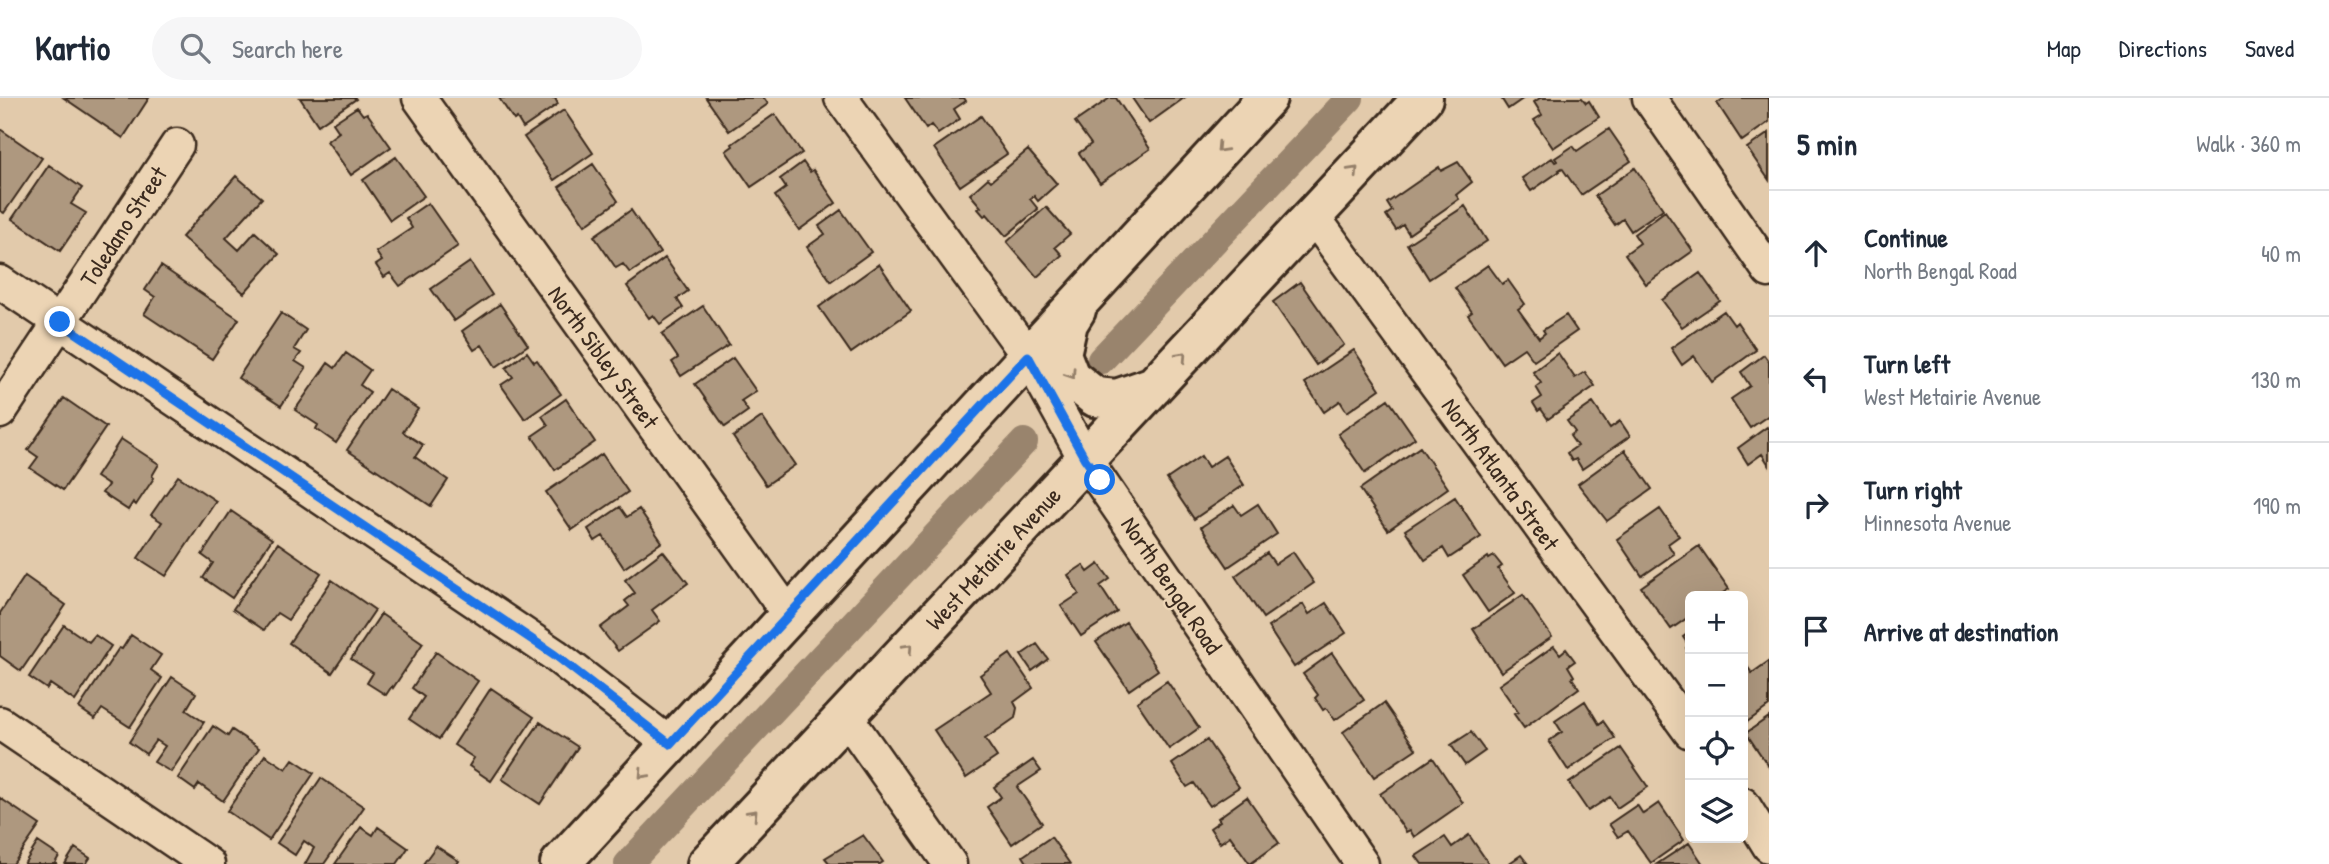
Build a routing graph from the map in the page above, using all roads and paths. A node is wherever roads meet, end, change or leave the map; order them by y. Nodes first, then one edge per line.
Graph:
1 (419, 98) edge
2 (841, 98) edge
3 (1423, 98) edge
4 (1649, 98) edge
5 (1257, 102) edge
6 (177, 145) dead end
7 (1313, 216) junction
8 (1769, 271) edge
9 (0, 282) edge
10 (1088, 291) junction
11 (60, 322) junction
12 (1028, 356) junction
13 (1154, 386) junction
14 (0, 412) edge
15 (1085, 459) junction
16 (789, 615) junction
17 (845, 715) junction
18 (0, 723) edge
19 (1685, 725) edge
20 (670, 744) junction
21 (1748, 812) edge
22 (1769, 846) edge
23 (721, 859) edge
24 (208, 864) edge
25 (560, 864) edge
26 (950, 864) edge
27 (1362, 864) edge

1 - 16 street, North Sibley Street
2 - 12 street, North Bengal Road
7 -> 3 main road, West Metairie Avenue
4 - 8 street
5 -> 10 main road
6 - 11 street, Toledano Street
13 -> 7 main road, West Metairie Avenue
7 - 19 street, North Atlanta Street
9 - 11 street
10 - 12 main road
10 -> 13 main road
11 - 14 street, Toledano Street
11 - 20 street
12 - 15 street, North Bengal Road
12 - 16 main road
13 - 15 main road, West Metairie Avenue
17 -> 15 main road, West Metairie Avenue
15 - 27 street, North Bengal Road
16 - 20 main road
23 -> 17 main road, West Metairie Avenue
17 - 26 street
18 - 24 street
20 -> 25 main road
21 - 22 street

